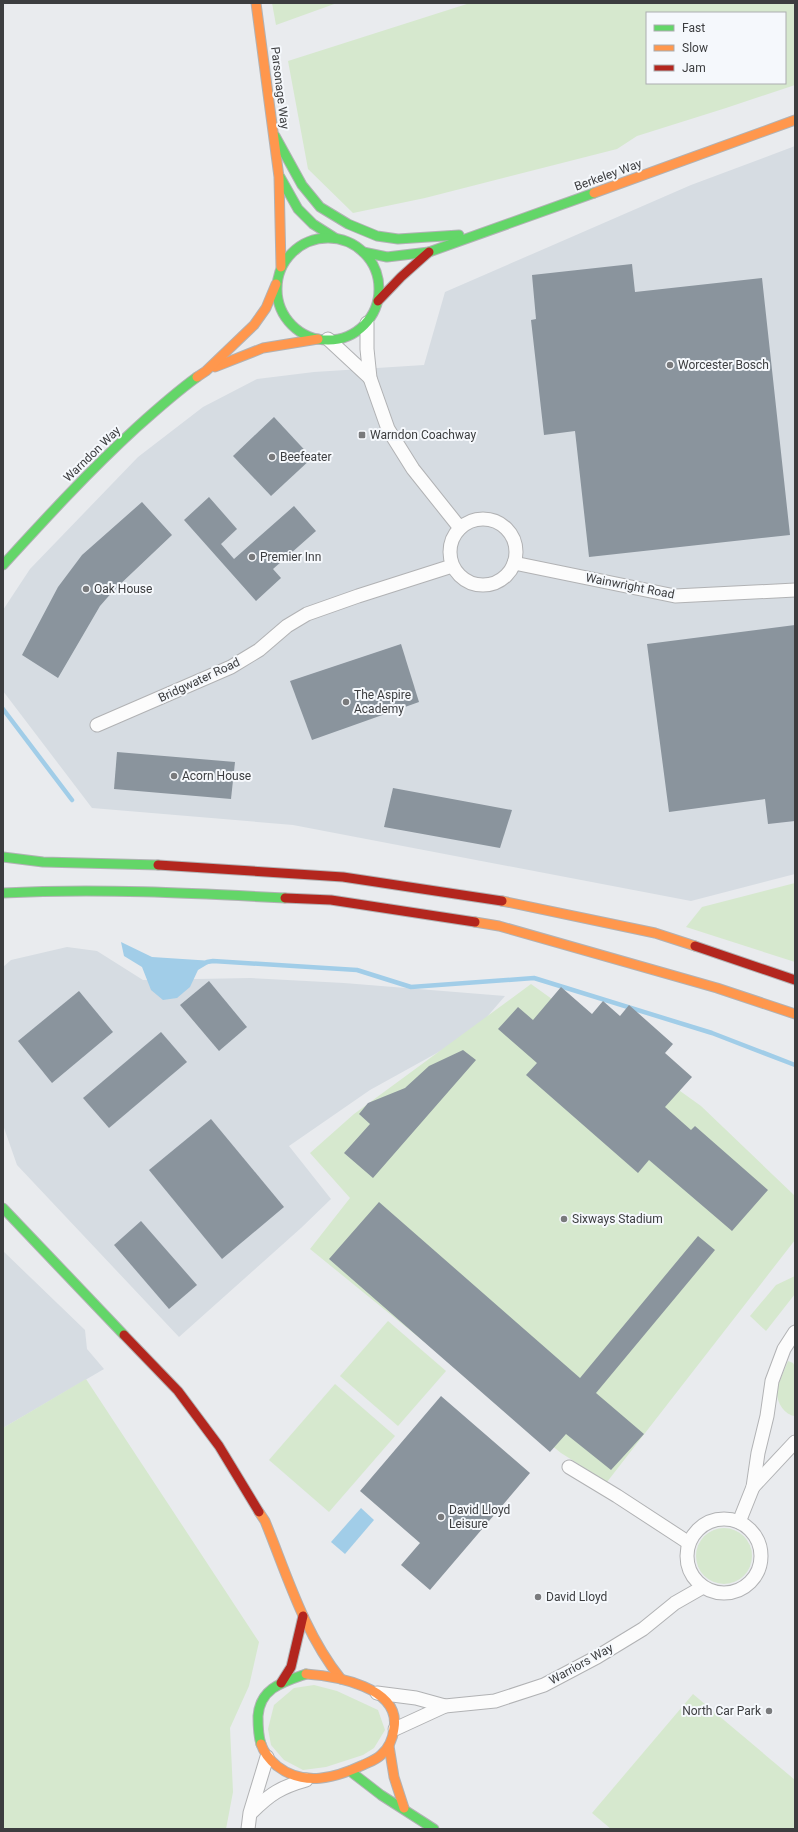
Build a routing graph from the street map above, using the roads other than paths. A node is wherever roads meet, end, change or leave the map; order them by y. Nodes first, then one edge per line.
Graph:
1 (256, 3) edge
2 (795, 120) edge
3 (273, 133) junction
4 (280, 177) junction
5 (477, 235) junction
6 (335, 238) junction
7 (363, 252) junction
8 (429, 252) junction
9 (281, 267) junction
10 (276, 284) junction
11 (378, 301) junction
12 (367, 323) junction
13 (323, 339) junction
14 (206, 371) junction
15 (370, 378) junction
16 (460, 528) junction
17 (514, 563) junction
18 (3, 565) edge
19 (452, 566) junction
20 (795, 590) edge
21 (97, 725) dead end
22 (3, 857) edge
23 (3, 893) edge
24 (795, 980) edge
25 (795, 1014) edge
26 (3, 1208) edge
27 (795, 1332) edge
28 (795, 1442) edge
29 (569, 1467) dead end
30 (753, 1487) junction
31 (739, 1522) junction
32 (689, 1543) junction
33 (703, 1587) junction
34 (303, 1616) junction
35 (341, 1679) junction
36 (281, 1683) junction
37 (377, 1693) junction
38 (445, 1706) junction
39 (395, 1729) junction
40 (389, 1746) junction
41 (267, 1757) junction
42 (350, 1771) junction
43 (312, 1779) junction
44 (404, 1808) junction
45 (250, 1813) junction
46 (248, 1829) edge
47 (434, 1829) edge

1 - 3 main road, Parsonage Way
2 - 5 main road, Berkeley Way
3 - 4 main road, Parsonage Way
3 - 5 main road
4 - 6 main road, Parsonage Way
4 - 9 main road, Parsonage Way
5 - 8 main road, Berkeley Way
6 - 7 main road
6 - 9 main road
7 - 8 main road, Berkeley Way
7 - 11 main road
8 - 11 main road, Berkeley Way
9 - 10 main road
10 - 13 main road
10 - 14 main road, Warndon Way
11 - 12 main road
12 - 13 main road
12 - 15 street
13 - 14 main road, Warndon Way
13 - 15 street
14 - 18 main road, Warndon Way
15 - 16 street
16 - 17 street
16 - 19 street
17 - 19 street
17 - 20 street, Wainwright Road
19 - 21 street, Bridgwater Road
22 - 24 main road
23 - 25 main road
26 - 34 main road
27 - 30 street
28 - 30 street
29 - 32 street
30 - 31 street
31 - 32 street
31 - 33 street
32 - 33 street
33 - 38 street, Warriors Way
34 - 35 main road
34 - 36 main road
35 - 36 main road
35 - 37 main road
36 - 41 main road
37 - 38 street, Warriors Way
37 - 39 main road
38 - 39 street, Warriors Way
39 - 40 main road
40 - 42 main road
40 - 44 main road
41 - 43 main road
41 - 45 street
42 - 43 main road
42 - 44 main road
43 - 45 street
44 - 47 main road
45 - 46 street

